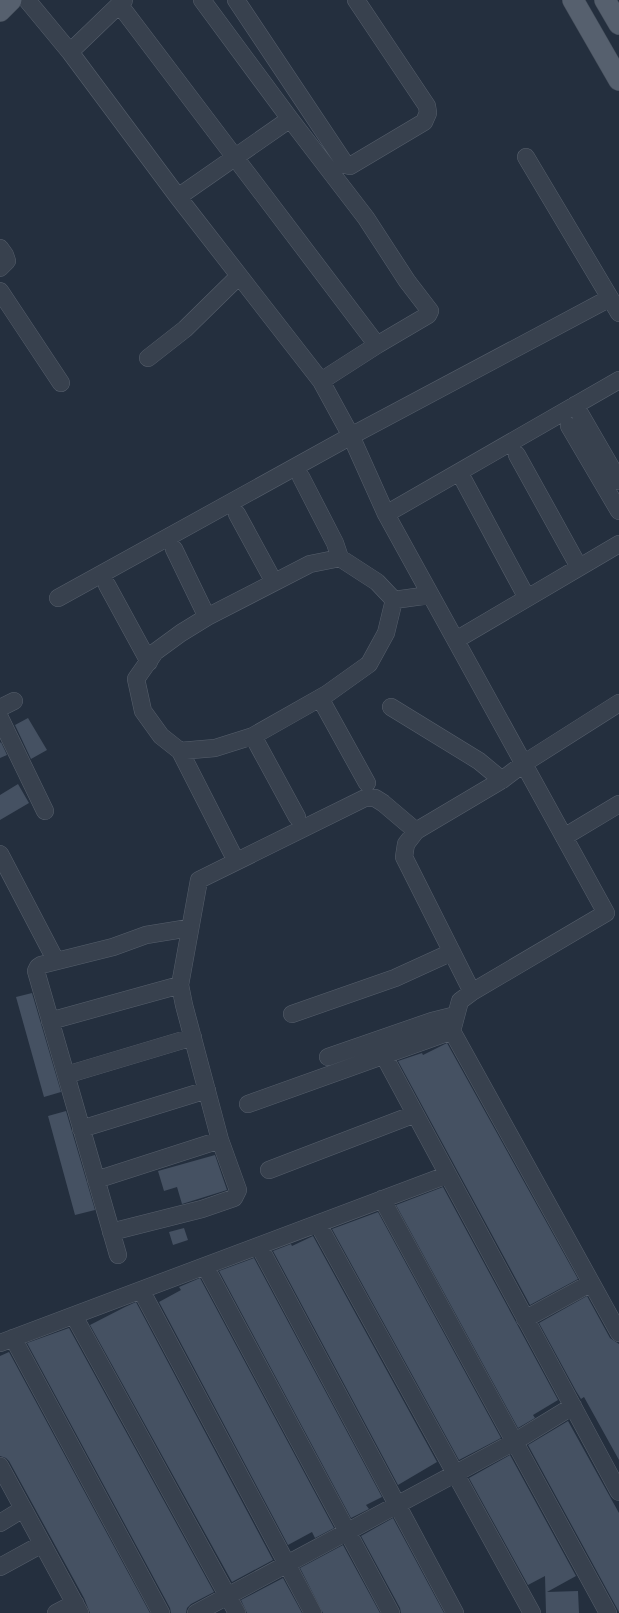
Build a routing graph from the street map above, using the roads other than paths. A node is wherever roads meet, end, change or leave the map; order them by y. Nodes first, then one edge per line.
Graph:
1 (11, 0) edge
2 (27, 0) edge
3 (202, 0) edge
4 (236, 0) edge
5 (356, 0) edge
6 (573, 0) edge
7 (605, 0) edge
8 (122, 2) edge
9 (0, 12) edge
10 (619, 24) edge
11 (70, 52) junction
12 (619, 80) edge
13 (290, 119) junction
14 (235, 157) junction
15 (526, 157) dead end
16 (178, 197) junction
17 (0, 248) edge
18 (0, 268) edge
19 (239, 276) junction
20 (0, 291) edge
21 (610, 298) junction
22 (619, 313) edge
23 (377, 344) junction
24 (148, 358) dead end
25 (619, 380) edge
26 (321, 381) junction
27 (62, 383) dead end
28 (575, 405) junction
29 (569, 426) dead end
30 (351, 436) junction
31 (517, 455) dead end
32 (301, 477) dead end
33 (619, 481) edge
34 (464, 482) dead end
35 (619, 511) edge
36 (237, 514) dead end
37 (386, 514) junction
38 (619, 544) edge
39 (174, 550) dead end
40 (340, 558) junction
41 (579, 567) junction
42 (274, 582) junction
43 (107, 585) dead end
44 (430, 595) junction
45 (58, 598) dead end
46 (527, 598) junction
47 (394, 600) junction
48 (207, 617) junction
49 (456, 640) junction
50 (149, 662) junction
51 (320, 698) junction
52 (619, 703) edge
53 (392, 707) dead end
54 (0, 718) edge
55 (253, 736) junction
56 (180, 751) junction
57 (523, 764) junction
58 (502, 780) junction
59 (367, 783) dead end
60 (619, 804) edge
61 (45, 812) dead end
62 (297, 817) dead end
63 (416, 831) junction
64 (564, 837) junction
65 (232, 853) dead end
66 (0, 854) edge
67 (5, 876) edge
68 (613, 909) edge
69 (189, 928) junction
70 (452, 952) junction
71 (56, 961) junction
72 (180, 985) junction
73 (472, 992) junction
74 (292, 1014) dead end
75 (50, 1021) junction
76 (454, 1023) junction
77 (193, 1037) junction
78 (384, 1056) junction
79 (328, 1057) dead end
80 (66, 1075) junction
81 (207, 1090) junction
82 (248, 1104) dead end
83 (415, 1114) junction
84 (81, 1130) junction
85 (220, 1140) junction
86 (269, 1170) dead end
87 (448, 1175) junction
88 (96, 1180) junction
89 (382, 1199) junction
90 (318, 1224) junction
91 (111, 1232) junction
92 (259, 1246) junction
93 (118, 1255) dead end
94 (205, 1266) junction
95 (591, 1284) junction
96 (141, 1290) junction
97 (74, 1316) junction
98 (525, 1319) junction
99 (619, 1333) edge
100 (7, 1341) edge
101 (573, 1406) junction
102 (514, 1442) junction
103 (0, 1466) edge
104 (455, 1474) junction
105 (619, 1492) edge
106 (397, 1505) junction
107 (23, 1509) junction
108 (0, 1523) edge
109 (347, 1532) junction
110 (42, 1544) junction
111 (287, 1564) junction
112 (0, 1567) edge
113 (228, 1596) junction
114 (77, 1608) edge
115 (56, 1613) edge
116 (161, 1613) edge
117 (196, 1613) edge
118 (237, 1613) edge
119 (313, 1613) edge
120 (391, 1613) edge
121 (455, 1613) edge
122 (532, 1613) edge
123 (608, 1613) edge

1 - 9 main road
2 - 11 street
3 - 13 street
4 - 5 street
6 - 12 main road
7 - 10 main road
8 - 11 street
8 - 14 street
11 - 16 street
13 - 14 street
13 - 23 street
14 - 16 street
14 - 23 street
15 - 21 street
16 - 19 street
17 - 18 street
19 - 24 street
19 - 26 street
20 - 27 street
21 - 22 street
21 - 30 street
23 - 26 street
25 - 28 street
26 - 30 street
28 - 33 street
28 - 37 street
29 - 35 street
30 - 37 street
30 - 45 street
31 - 41 street
32 - 40 street
34 - 46 street
36 - 42 street
37 - 44 street
38 - 41 street
39 - 48 street
40 - 42 street
40 - 47 street
41 - 46 street
42 - 48 street
43 - 50 street
44 - 47 street
44 - 49 street
46 - 49 street
47 - 51 street
48 - 50 street
49 - 57 street
50 - 56 street
51 - 55 street
51 - 59 street
52 - 57 street
53 - 58 street
54 - 61 street
55 - 56 street
55 - 62 street
56 - 65 street
57 - 58 street
57 - 64 street
58 - 63 street
60 - 64 street
63 - 69 street
63 - 70 street
64 - 68 street
66 - 67 street
67 - 71 street
68 - 73 street
69 - 71 street
69 - 72 street
70 - 73 street
70 - 74 street
71 - 75 street
72 - 75 street
72 - 77 street
73 - 76 street
75 - 80 street
76 - 78 street
76 - 79 street
76 - 95 street
77 - 80 street
77 - 81 street
78 - 82 street
78 - 83 street
80 - 84 street
81 - 84 street
81 - 85 street
83 - 86 street
83 - 87 street
84 - 88 street
85 - 88 street
85 - 91 street
87 - 89 street
87 - 98 street
88 - 91 street
89 - 90 street
89 - 102 street
90 - 92 street
90 - 104 street
91 - 93 street
92 - 94 street
92 - 106 street
94 - 96 street
94 - 109 street
95 - 98 street
95 - 99 street
96 - 97 street
96 - 111 street
97 - 100 street
97 - 113 street
98 - 101 street
100 - 116 street
101 - 102 street
101 - 105 street
102 - 104 street
102 - 123 street
103 - 107 street
104 - 106 street
104 - 122 street
106 - 109 street
106 - 121 street
107 - 108 street
107 - 110 street
109 - 111 street
109 - 120 street
110 - 112 street
110 - 114 street
111 - 113 street
111 - 119 street
113 - 117 street
113 - 118 street
114 - 115 street

